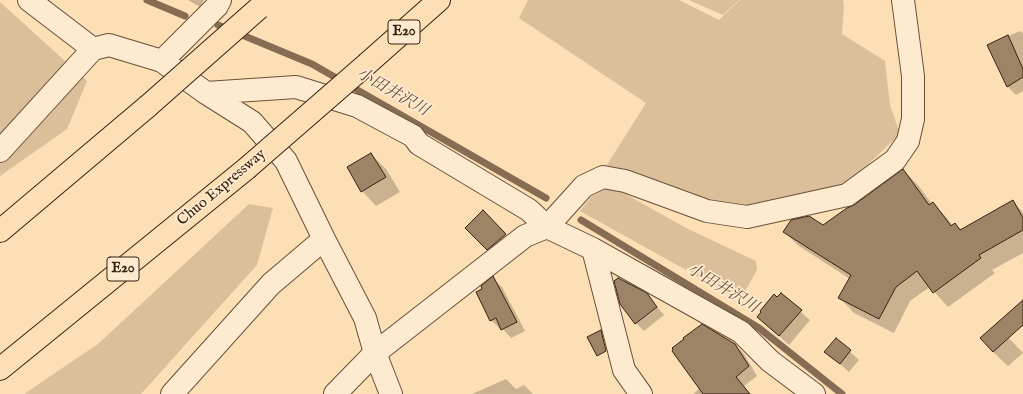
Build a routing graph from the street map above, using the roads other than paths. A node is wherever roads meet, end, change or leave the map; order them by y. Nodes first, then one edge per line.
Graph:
1 (29, 0) edge
2 (220, 0) edge
3 (439, 0) edge
4 (903, 0) edge
5 (264, 4) edge
6 (93, 49) junction
7 (162, 62) junction
8 (206, 93) junction
9 (0, 151) edge
10 (547, 227) junction
11 (0, 231) edge
12 (324, 239) junction
13 (593, 250) junction
14 (375, 353) junction
15 (0, 369) edge
16 (172, 394) edge
17 (335, 394) edge
18 (391, 394) edge
19 (642, 394) edge
20 (814, 394) edge

1 - 6 street
2 - 7 street
3 - 15 highway, Chuo Expressway / E20, bridge
4 - 10 street
5 - 11 highway, bridge
6 - 7 street
6 - 9 street
7 - 8 street
8 - 10 street
8 - 12 street
10 - 13 street
10 - 14 street
12 - 14 street
12 - 16 street
13 - 19 street
13 - 20 street
14 - 17 street
14 - 18 street

